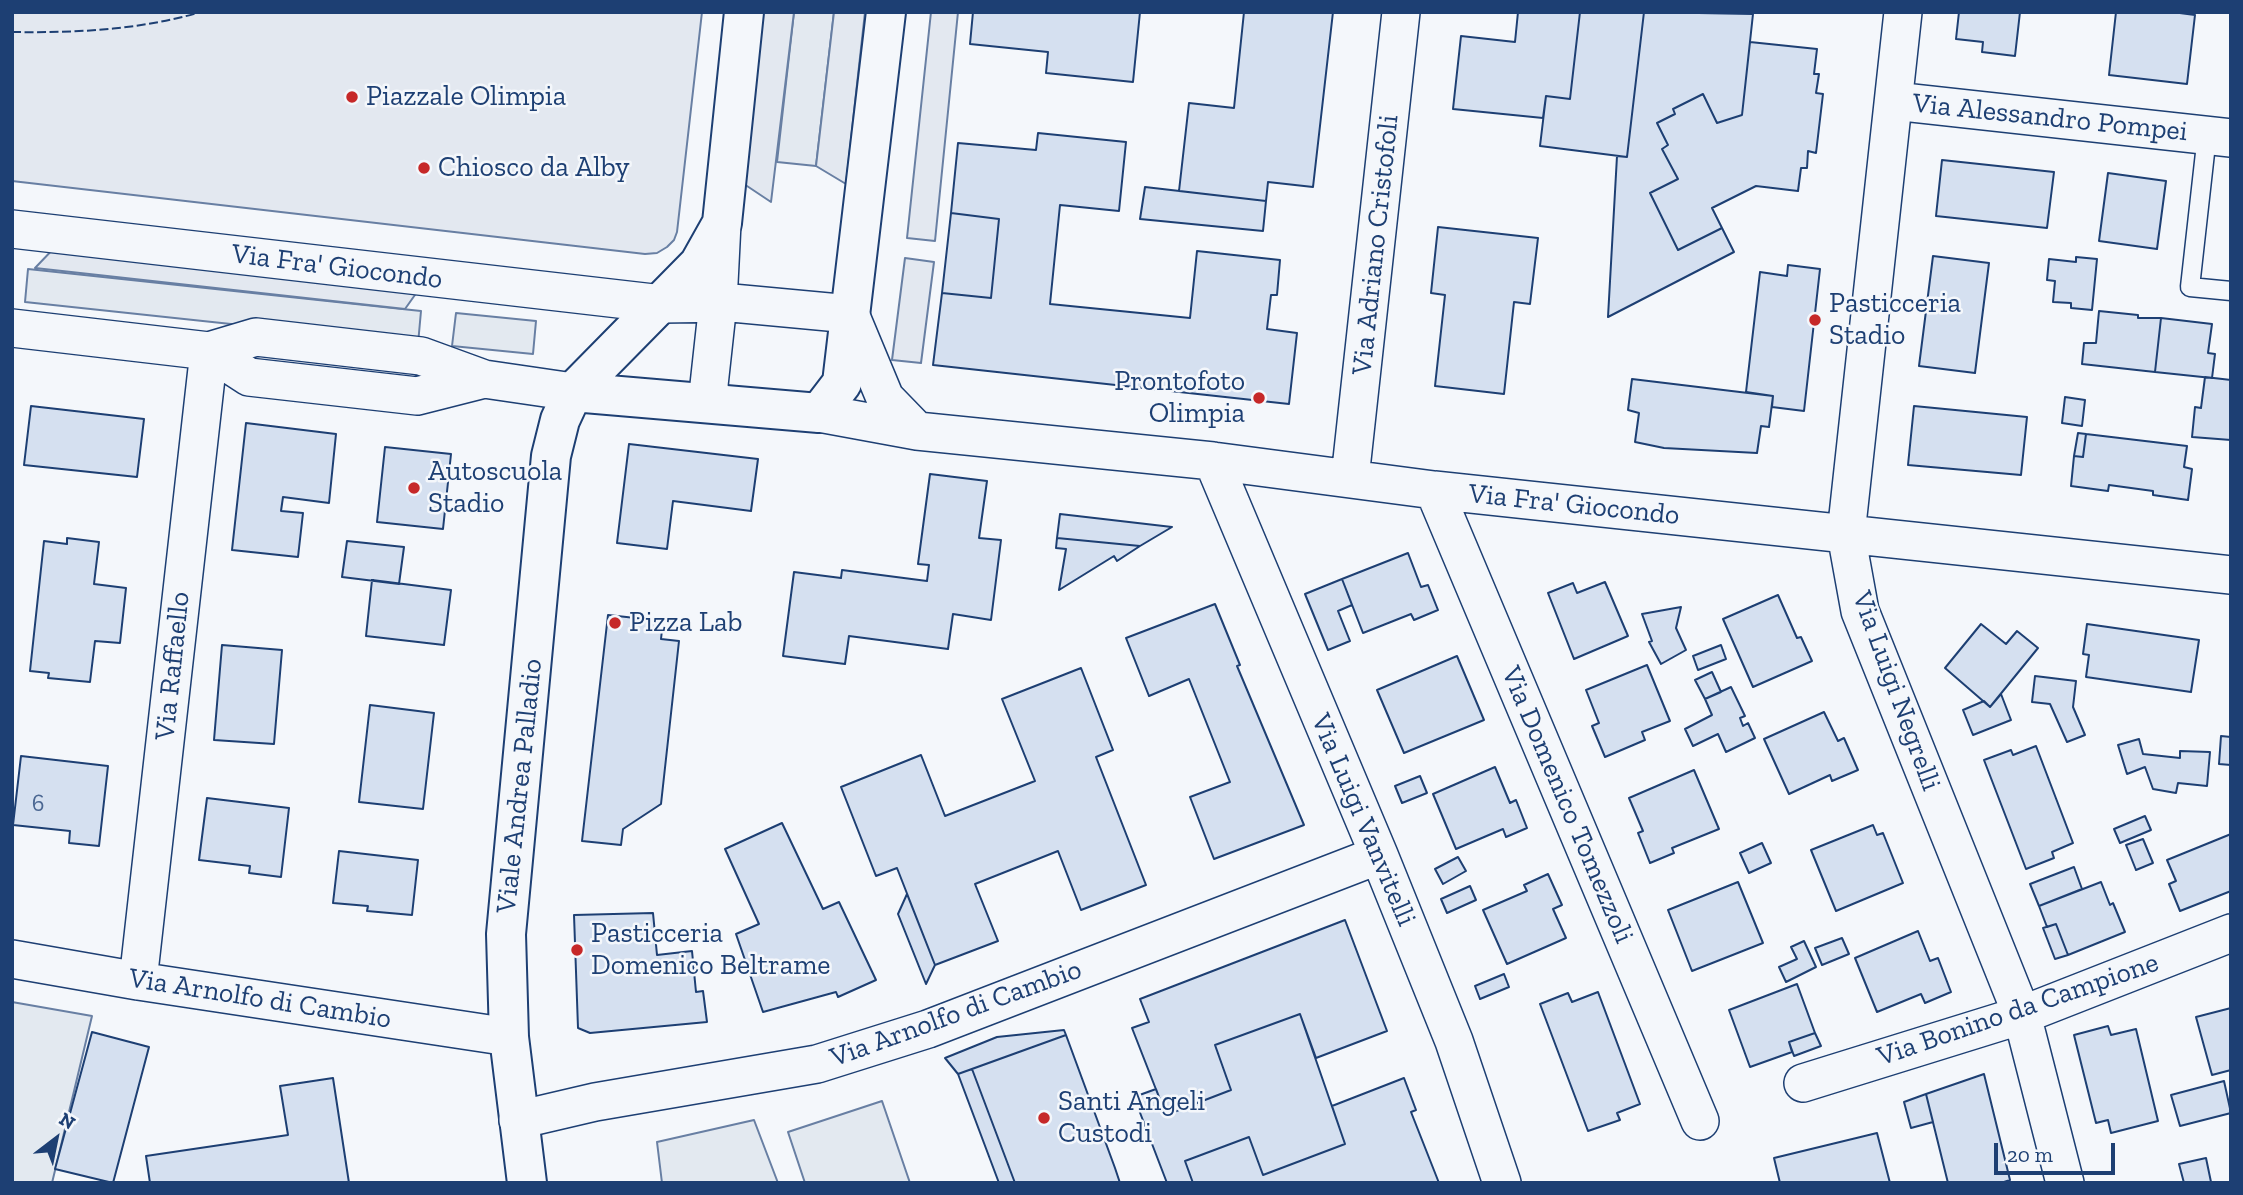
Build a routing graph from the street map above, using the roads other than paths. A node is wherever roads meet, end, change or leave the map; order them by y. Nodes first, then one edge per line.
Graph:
1 (744, 12) edge
2 (886, 12) edge
3 (1401, 12) edge
4 (1903, 12) edge
5 (1894, 101) junction
6 (2219, 136) edge
7 (722, 223) junction
8 (12, 229) edge
9 (2231, 291) edge
10 (718, 303) junction
11 (662, 304) junction
12 (850, 314) junction
13 (12, 328) edge
14 (209, 351) junction
15 (573, 392) junction
16 (711, 403) junction
17 (819, 413) junction
18 (917, 431) junction
19 (1213, 461) junction
20 (1350, 478) junction
21 (1434, 490) junction
22 (1846, 534) junction
23 (2231, 575) edge
24 (1379, 855) junction
25 (2231, 933) edge
26 (12, 959) edge
27 (138, 981) junction
28 (2022, 1015) junction
29 (509, 1037) junction
30 (1803, 1083) dead end
31 (518, 1121) junction
32 (1700, 1121) dead end
33 (527, 1183) edge
34 (1502, 1183) edge
35 (2065, 1183) edge

1 - 7 street
2 - 12 street
3 - 20 street, Via Adriano Cristofoli
4 - 5 street, Via Luigi Negrelli
5 - 6 street, Via Alessandro Pompei
5 - 22 street, Via Luigi Negrelli
6 - 9 lane, Via Alessandro Pompei
7 - 10 street
7 - 11 street
8 - 11 street, Via Fra' Giocondo
10 - 11 street
10 - 12 street
10 - 16 street
11 - 15 street
12 - 17 street
12 - 18 street
13 - 14 street
14 - 15 street
14 - 27 street, Via Raffaello
15 - 16 street
15 - 29 street, Viale Andrea Palladio
16 - 17 street
17 - 18 street
18 - 19 street, Via Fra' Giocondo
19 - 20 street, Via Fra' Giocondo
19 - 24 street, Via Luigi Vanvitelli
20 - 21 street, Via Fra' Giocondo
21 - 22 street, Via Fra' Giocondo
21 - 32 street, Via Domenico Tomezzoli
22 - 23 street, Via Fra' Giocondo
22 - 28 street, Via Luigi Negrelli
24 - 31 street, Via Arnolfo di Cambio
24 - 34 street, Via Luigi Vanvitelli
25 - 28 street, Via Bonino da Campione
26 - 27 street, Via Arnolfo di Cambio
27 - 29 street, Via Arnolfo di Cambio
28 - 30 street, Via Bonino da Campione
28 - 35 street, Via Luigi Negrelli
29 - 31 street, Viale Andrea Palladio
31 - 33 street, Viale Andrea Palladio

